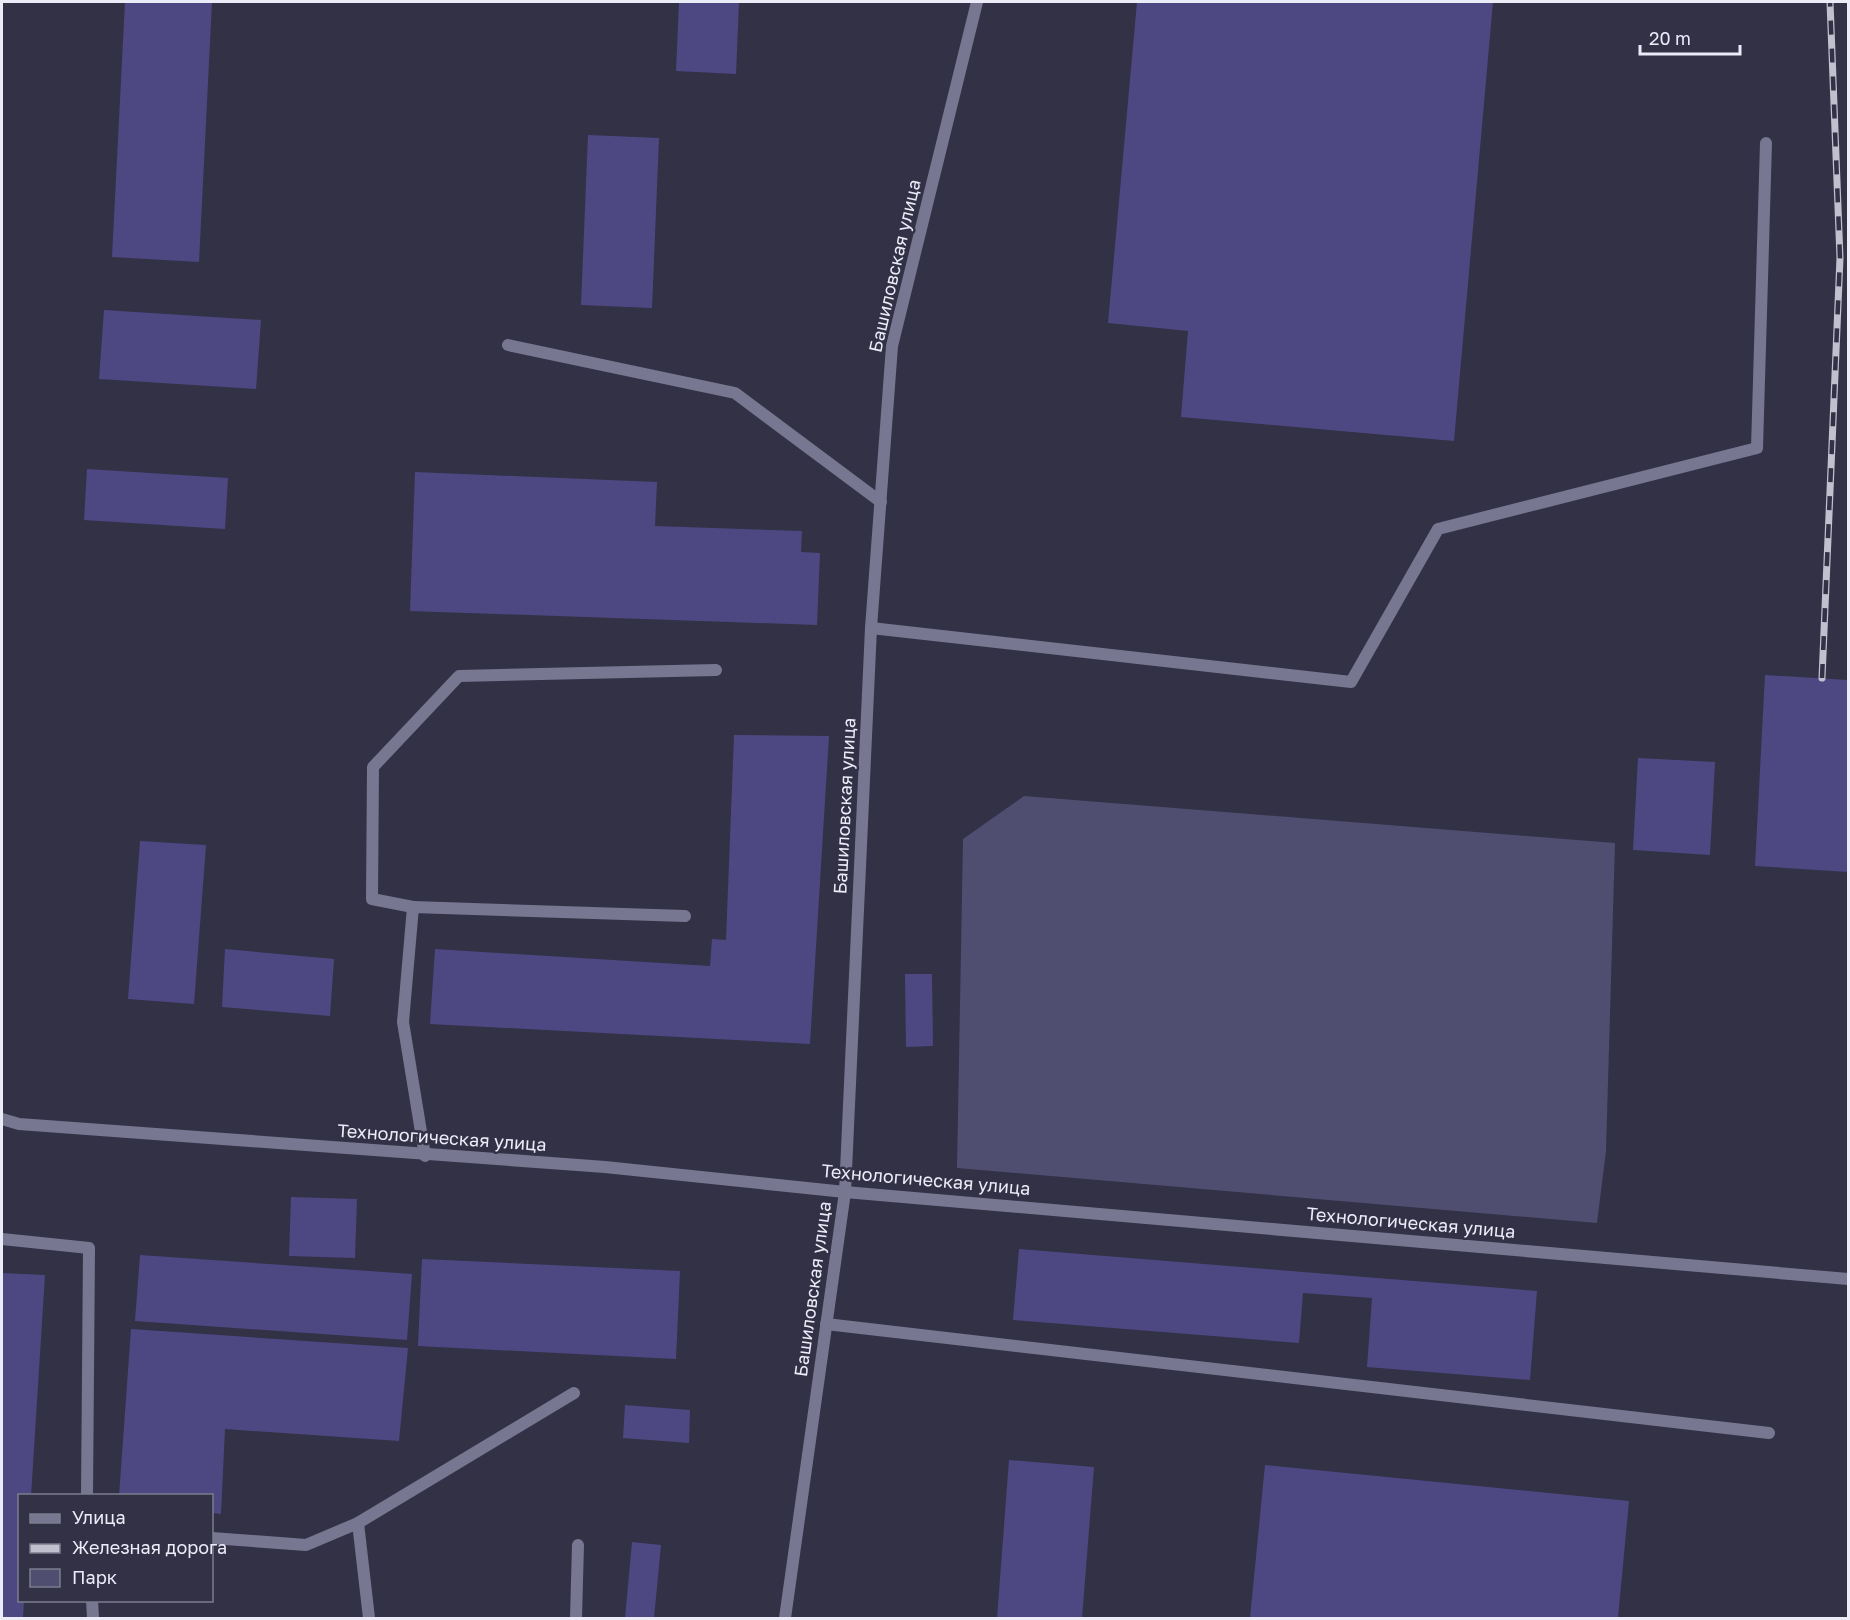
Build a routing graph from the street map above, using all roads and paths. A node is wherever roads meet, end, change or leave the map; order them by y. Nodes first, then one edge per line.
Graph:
1 (977, 2) edge
2 (1766, 143) dead end
3 (508, 345) dead end
4 (880, 502) junction
5 (871, 628) junction
6 (716, 670) dead end
7 (413, 907) junction
8 (685, 916) dead end
9 (2, 1119) edge
10 (426, 1155) junction
11 (845, 1192) junction
12 (2, 1239) edge
13 (1848, 1279) edge
14 (826, 1324) junction
15 (574, 1393) dead end
16 (1769, 1433) dead end
17 (87, 1494) edge
18 (358, 1523) junction
19 (213, 1538) edge
20 (578, 1545) dead end
21 (92, 1602) edge
22 (93, 1618) edge
23 (369, 1618) edge
24 (576, 1618) edge
25 (785, 1618) edge

1 - 4 street, Башиловская улица
2 - 5 street
3 - 4 street
4 - 5 street, Башиловская улица
5 - 11 street, Башиловская улица
6 - 7 street
7 - 8 street
7 - 10 street
9 - 10 street, Технологическая улица
10 - 11 street, Технологическая улица
11 - 13 street, Технологическая улица
11 - 14 street, Башиловская улица
12 - 17 street
14 - 16 street
14 - 25 street, Башиловская улица
15 - 18 street
18 - 19 street
18 - 23 street
20 - 24 street
21 - 22 street

